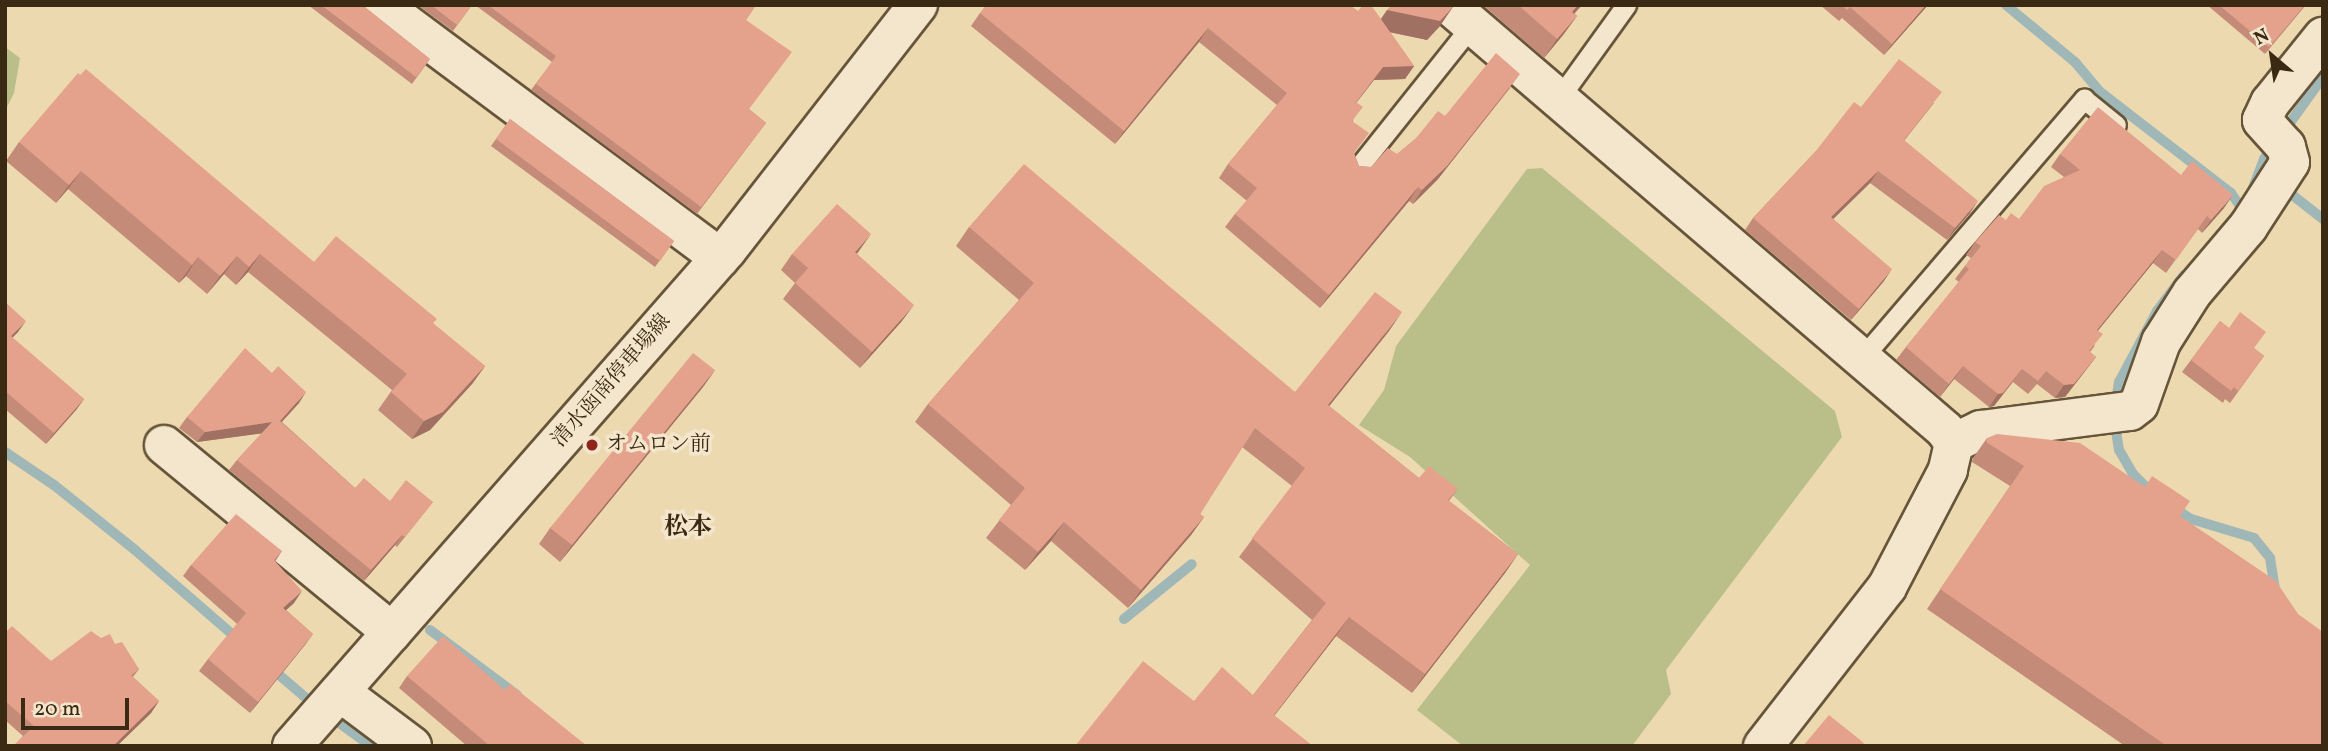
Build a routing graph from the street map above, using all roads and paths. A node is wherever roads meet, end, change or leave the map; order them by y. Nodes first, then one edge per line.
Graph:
1 (381, 5) edge
2 (918, 5) edge
3 (1626, 5) edge
4 (1460, 15) edge
5 (2323, 37) edge
6 (1559, 98) junction
7 (2126, 133) edge
8 (1357, 169) edge
9 (720, 258) junction
10 (1861, 359) junction
11 (1954, 443) junction
12 (164, 445) dead end
13 (392, 632) junction
14 (340, 692) junction
15 (292, 746) edge
16 (412, 746) edge
17 (1763, 746) edge

1 - 9 street
2 - 9 street, 清水函南停車場線
3 - 6 lane
4 - 6 street
4 - 8 lane
5 - 11 street
6 - 10 street
7 - 10 lane
9 - 13 street, 清水函南停車場線
10 - 11 street
11 - 17 street
12 - 13 street
13 - 14 street, 清水函南停車場線
14 - 15 street, 清水函南停車場線
14 - 16 street

